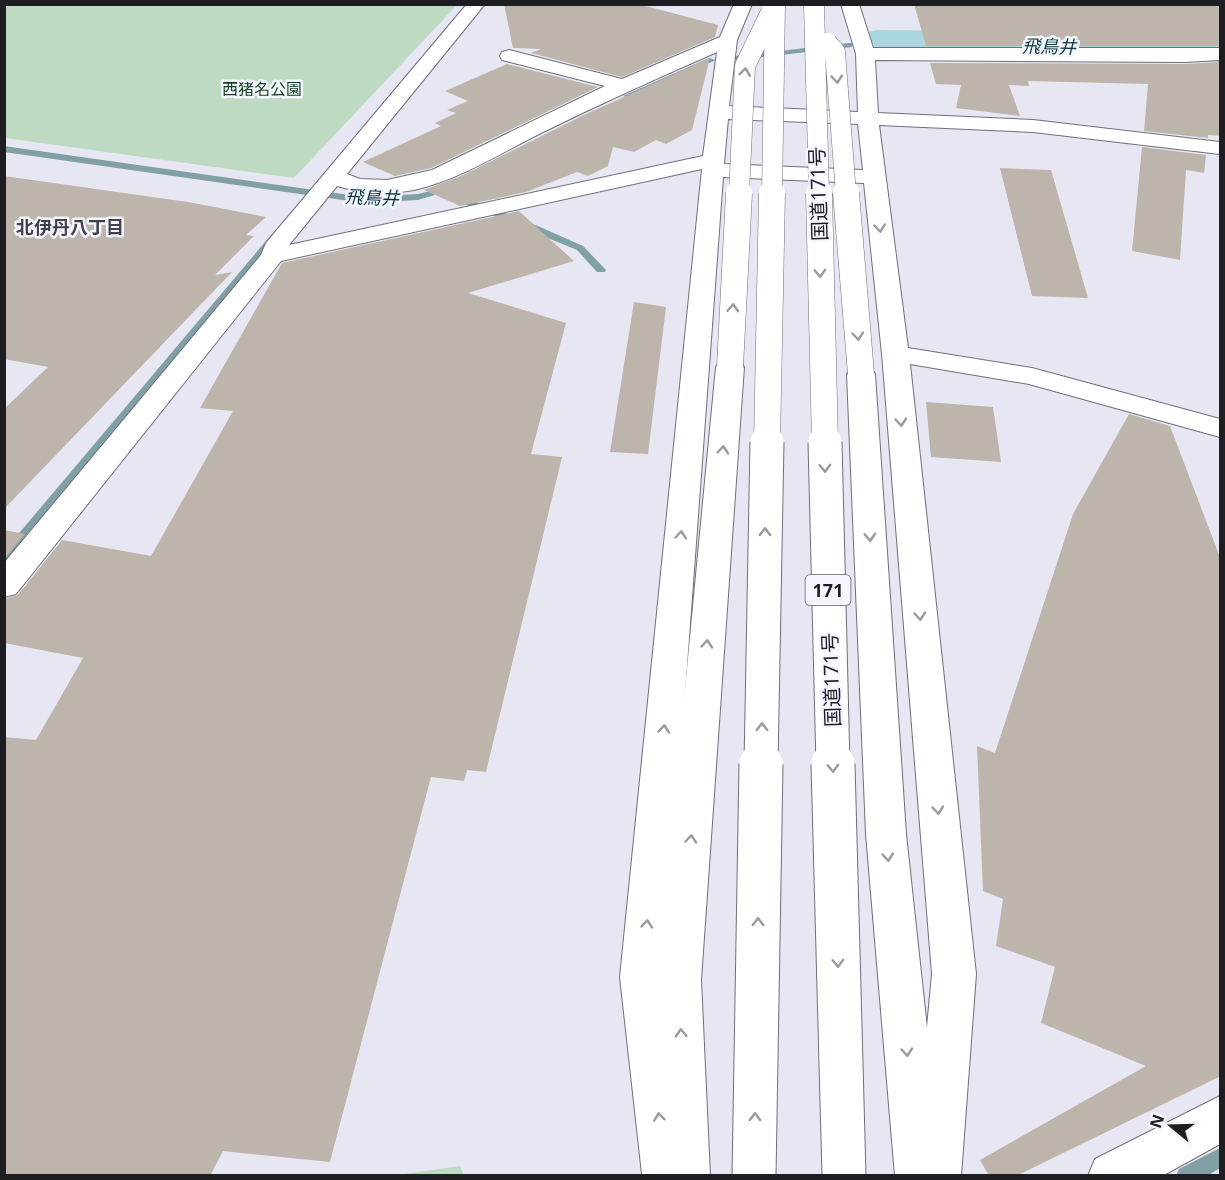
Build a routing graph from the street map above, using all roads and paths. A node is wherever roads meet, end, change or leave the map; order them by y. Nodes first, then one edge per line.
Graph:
1 (477, 4) edge
2 (743, 4) edge
3 (775, 4) edge
4 (850, 4) edge
5 (813, 17) edge
6 (728, 40) junction
7 (865, 54) junction
8 (1221, 54) edge
9 (509, 56) dead end
10 (1199, 56) junction
11 (1221, 71) edge
12 (624, 85) junction
13 (718, 112) junction
14 (868, 117) junction
15 (1221, 148) edge
16 (713, 165) junction
17 (875, 177) junction
18 (326, 186) junction
19 (273, 256) junction
20 (894, 354) junction
21 (1221, 428) edge
22 (4, 586) edge
23 (1221, 1119) edge
24 (666, 1176) edge
25 (686, 1176) edge
26 (754, 1176) edge
27 (844, 1176) edge
28 (919, 1176) edge
29 (937, 1176) edge
30 (1112, 1176) edge

1 - 18 main road
2 - 6 main road
25 -> 3 main road, bridge
26 -> 3 main road, bridge
4 - 7 main road
5 -> 27 main road, 国道171号 / 171, bridge
5 -> 28 main road, 171, bridge
6 - 12 main road
6 - 13 main road
7 - 10 main road
7 - 14 main road
8 - 10 main road
9 - 12 main road
10 - 11 main road
12 - 18 main road
13 - 14 main road
13 - 16 main road
14 - 15 main road
14 - 17 main road
16 - 17 main road
16 - 19 main road
24 -> 16 main road
17 -> 20 main road
18 - 19 main road
19 - 22 main road
20 - 21 main road
20 -> 29 main road
23 - 30 main road

